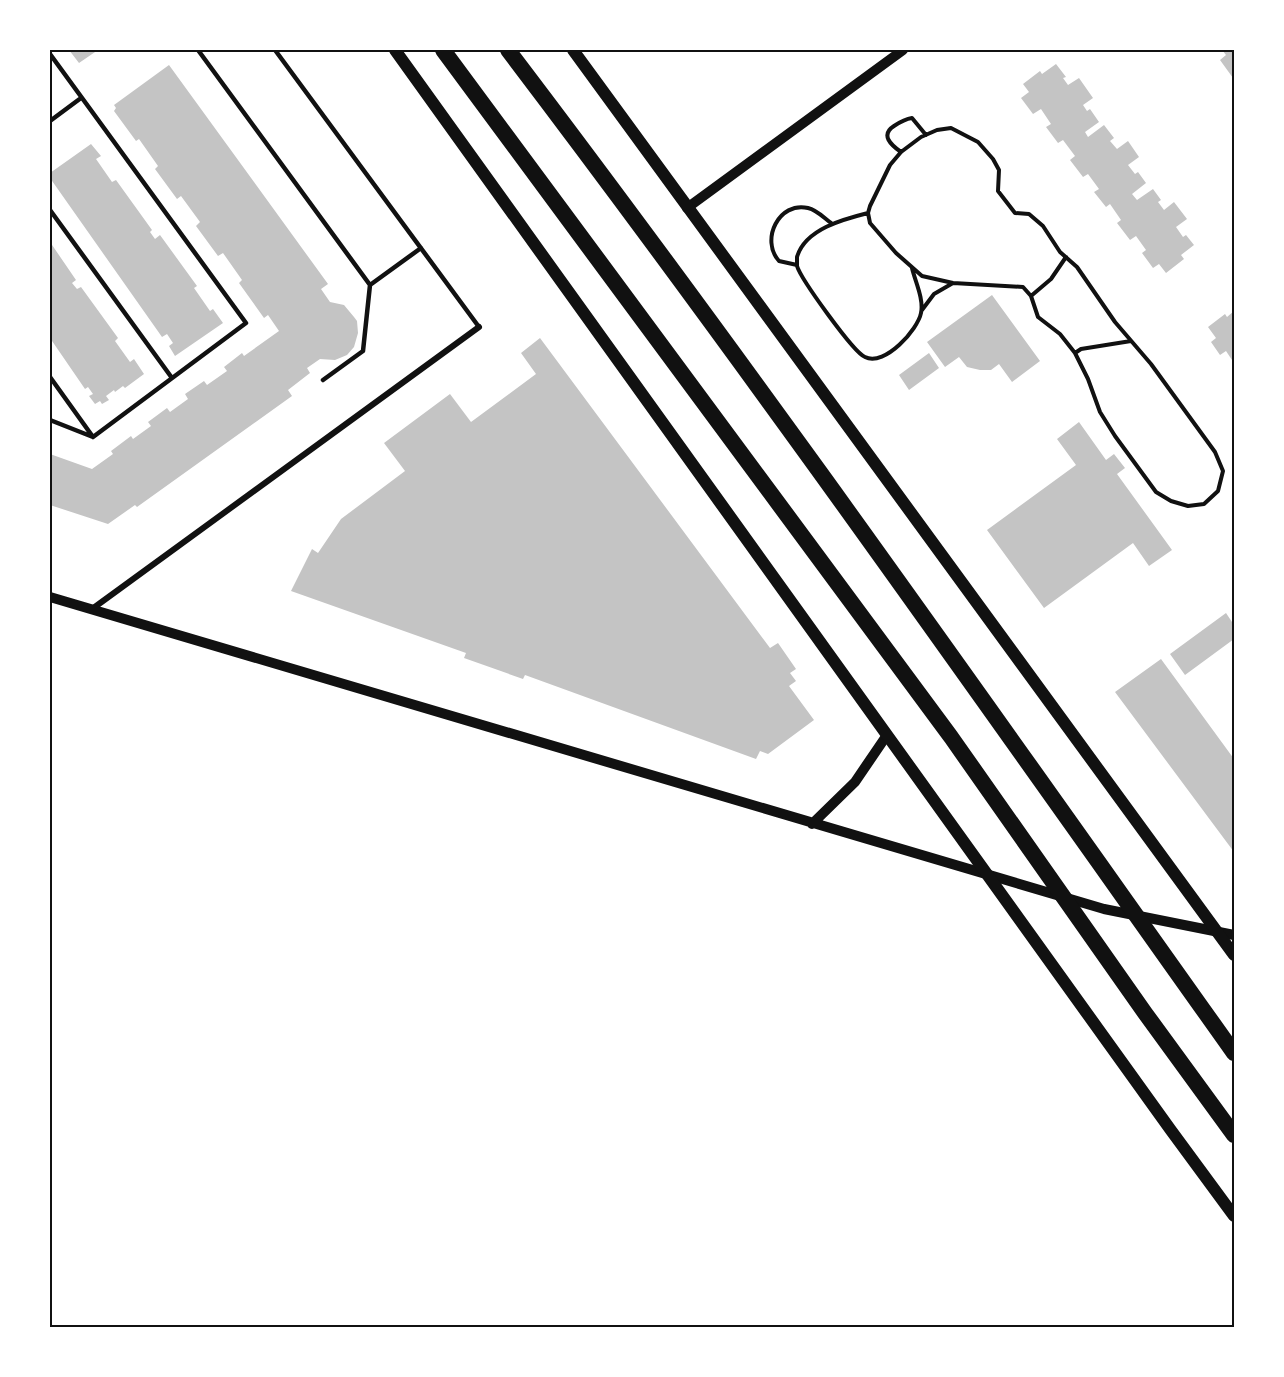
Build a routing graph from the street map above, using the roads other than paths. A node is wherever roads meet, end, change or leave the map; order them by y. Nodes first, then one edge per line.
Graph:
1 (198, 50) edge
2 (275, 50) edge
3 (395, 50) edge
4 (443, 50) edge
5 (508, 50) edge
6 (573, 50) edge
7 (903, 50) edge
8 (50, 54) edge
9 (81, 98) junction
10 (50, 121) edge
11 (687, 208) junction
12 (50, 210) edge
13 (421, 248) junction
14 (370, 285) junction
15 (479, 327) joint
16 (50, 377) edge
17 (172, 378) junction
18 (323, 381) dead end
19 (50, 420) edge
20 (93, 437) junction
21 (50, 597) edge
22 (91, 610) junction
23 (887, 735) junction
24 (812, 824) junction
25 (988, 875) junction
26 (1219, 933) junction
27 (1234, 935) edge
28 (1234, 955) edge
29 (1234, 1053) edge
30 (1234, 1135) edge
31 (1234, 1215) edge

1 - 14 lane
2 - 13 lane
3 - 23 main road
4 - 30 highway
5 - 29 highway
6 - 11 main road
7 - 11 street
8 - 9 lane
9 - 10 lane
9 - 17 lane
11 - 26 main road
12 - 17 lane
13 - 14 lane
13 - 15 lane
14 - 18 lane
15 - 22 street
16 - 20 lane
17 - 20 lane
19 - 20 lane
21 - 22 street
22 - 24 street
23 - 24 street
23 - 25 main road
24 - 25 street
25 - 26 street
25 - 31 main road
26 - 27 street
26 - 28 main road

